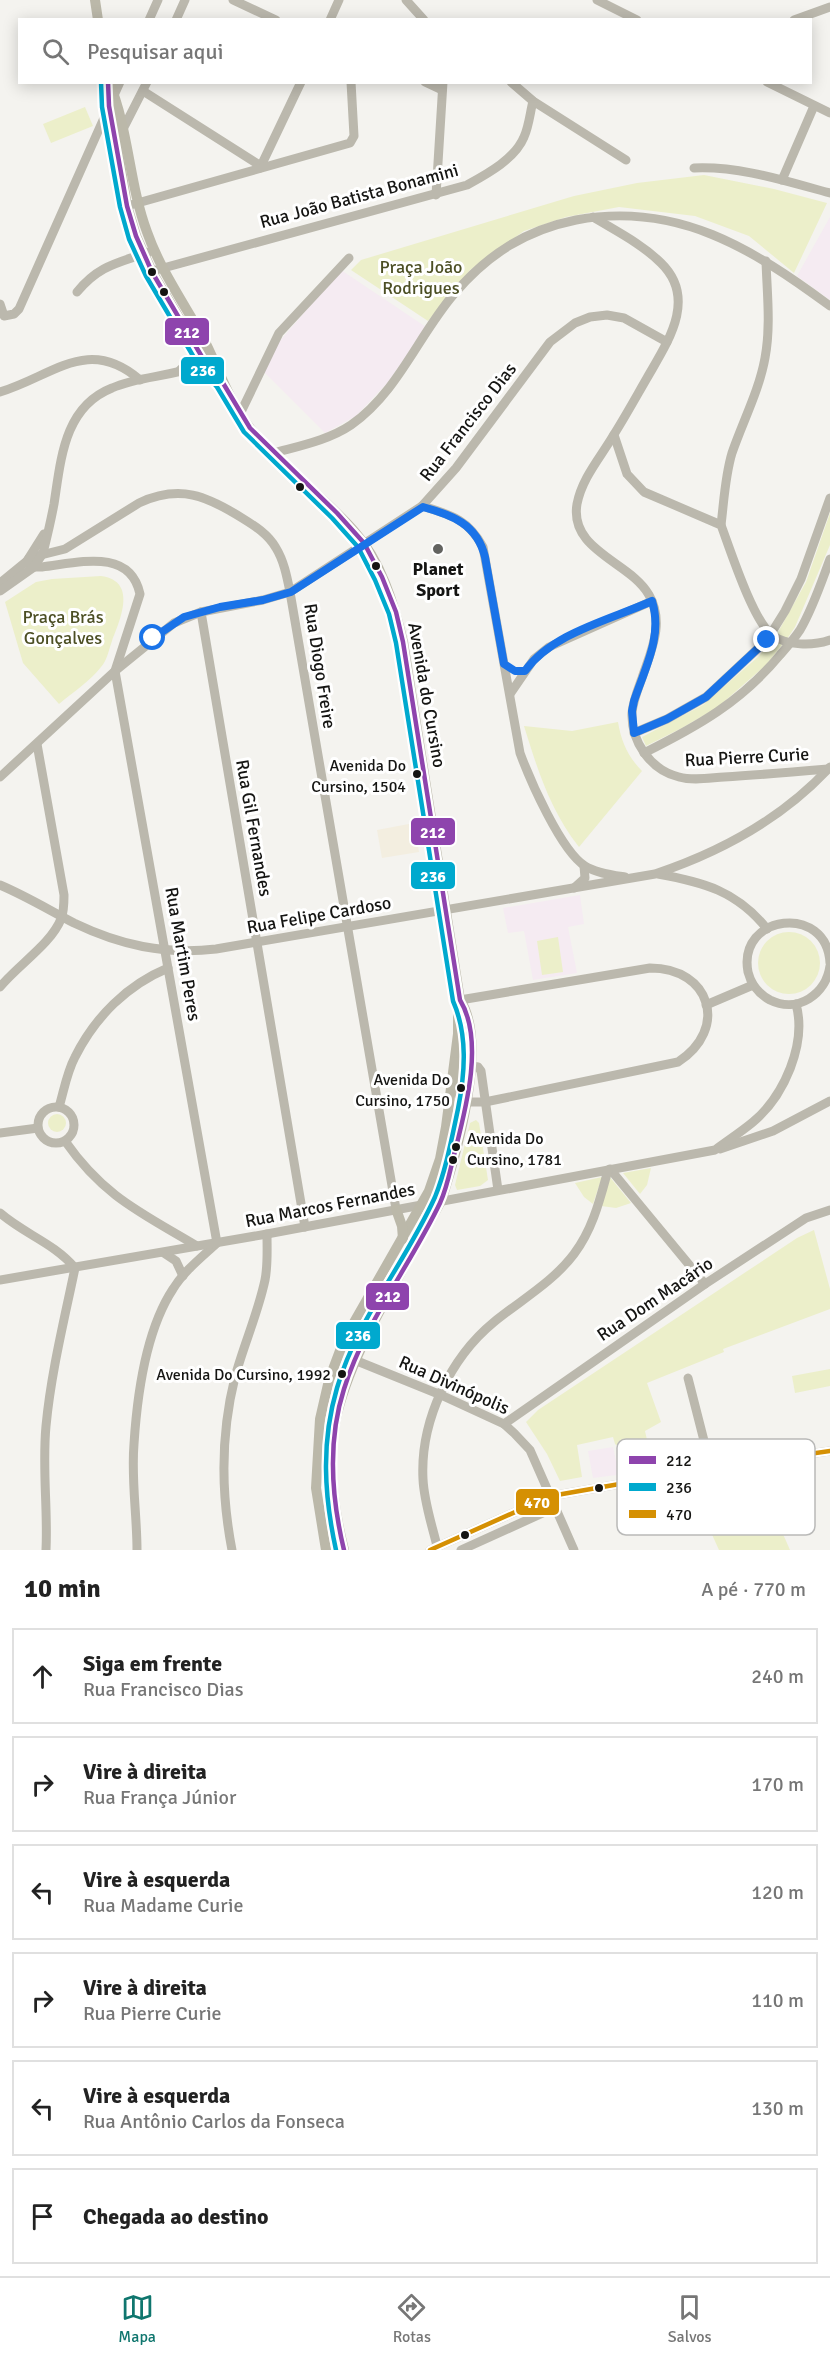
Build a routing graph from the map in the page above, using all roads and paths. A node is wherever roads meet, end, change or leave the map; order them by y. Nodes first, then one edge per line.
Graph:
1 (95, 0) edge
2 (158, 0) edge
3 (185, 0) edge
4 (233, 0) edge
5 (339, 0) edge
6 (406, 0) edge
7 (597, 0) edge
8 (830, 8) edge
9 (98, 18) edge
10 (150, 18) edge
11 (178, 18) edge
12 (272, 18) edge
13 (331, 18) edge
14 (422, 18) edge
15 (633, 18) edge
16 (800, 18) edge
17 (108, 84) edge
18 (119, 84) edge
19 (300, 84) edge
20 (351, 84) edge
21 (513, 84) edge
22 (771, 84) edge
23 (442, 86) edge
24 (145, 87) edge
25 (111, 101) junction
26 (533, 101) junction
27 (814, 106) junction
28 (830, 113) edge
29 (123, 129) junction
30 (115, 140) junction
31 (626, 160) dead end
32 (261, 167) junction
33 (694, 168) dead end
34 (782, 180) junction
35 (830, 193) edge
36 (436, 195) junction
37 (132, 204) junction
38 (620, 215) junction
39 (593, 217) junction
40 (625, 237) junction
41 (149, 252) junction
42 (349, 258) dead end
43 (766, 261) junction
44 (157, 270) junction
45 (77, 291) dead end
46 (830, 306) edge
47 (1, 308) edge
48 (203, 338) junction
49 (667, 342) junction
50 (197, 349) junction
51 (208, 357) junction
52 (114, 363) junction
53 (191, 369) junction
54 (178, 372) junction
55 (219, 379) junction
56 (140, 380) junction
57 (117, 386) junction
58 (0, 392) edge
59 (240, 414) junction
60 (614, 435) junction
61 (603, 451) junction
62 (274, 453) junction
63 (622, 464) junction
64 (830, 498) edge
65 (423, 507) junction
66 (48, 525) junction
67 (721, 525) junction
68 (364, 543) junction
69 (71, 546) junction
70 (43, 553) junction
71 (810, 557) junction
72 (829, 561) edge
73 (30, 562) junction
74 (71, 564) junction
75 (0, 583) edge
76 (0, 591) edge
77 (291, 592) junction
78 (652, 601) junction
79 (201, 612) junction
80 (771, 634) junction
81 (830, 640) edge
82 (790, 643) junction
83 (504, 664) junction
84 (115, 671) junction
85 (525, 671) junction
86 (510, 694) junction
87 (706, 697) junction
88 (718, 713) junction
89 (634, 733) junction
90 (37, 744) junction
91 (644, 753) junction
92 (830, 768) edge
93 (0, 777) edge
94 (684, 864) junction
95 (584, 866) junction
96 (655, 874) junction
97 (637, 877) junction
98 (689, 879) junction
99 (0, 885) edge
100 (572, 889) junction
101 (447, 909) junction
102 (62, 916) junction
103 (346, 927) junction
104 (766, 929) junction
105 (830, 930) edge
106 (821, 938) junction
107 (257, 942) junction
108 (166, 951) junction
109 (830, 964) edge
110 (168, 968) junction
111 (753, 984) junction
112 (0, 987) edge
113 (460, 1000) junction
114 (796, 1004) junction
115 (706, 1005) junction
116 (455, 1059) junction
117 (472, 1066) junction
118 (830, 1101) edge
119 (467, 1102) junction
120 (485, 1102) junction
121 (59, 1107) junction
122 (38, 1128) junction
123 (0, 1133) edge
124 (65, 1141) junction
125 (715, 1150) junction
126 (609, 1170) junction
127 (498, 1191) junction
128 (441, 1201) junction
129 (423, 1204) junction
130 (396, 1209) junction
131 (830, 1210) edge
132 (0, 1213) edge
133 (305, 1227) junction
134 (267, 1234) junction
135 (404, 1239) junction
136 (217, 1243) junction
137 (197, 1246) junction
138 (164, 1253) junction
139 (75, 1268) junction
140 (183, 1275) junction
141 (0, 1280) edge
142 (705, 1284) junction
143 (357, 1361) junction
144 (688, 1378) dead end
145 (441, 1395) junction
146 (504, 1424) junction
147 (704, 1439) edge
148 (830, 1451) edge
149 (815, 1453) edge
150 (617, 1484) edge
151 (551, 1496) junction
152 (556, 1508) junction
153 (433, 1548) edge
154 (46, 1550) edge
155 (137, 1550) edge
156 (232, 1550) edge
157 (326, 1550) edge
158 (344, 1550) edge
159 (461, 1550) edge
160 (574, 1550) edge

1 - 9 main road
2 - 10 street
3 - 11 street
4 - 12 street
5 - 13 street
6 - 14 street
7 - 15 street
8 - 16 street
17 - 25 main road, Avenida do Cursino
18 - 25 street
19 - 32 street
20 - 32 street
21 - 26 street
22 - 27 street
23 - 36 street
24 - 29 street
24 - 32 street
25 - 29 main road, Avenida do Cursino
25 - 30 main road, Avenida do Cursino
25 - 47 street
26 - 31 street
26 - 36 street, Rua João Batista Bonamini
27 - 28 street
27 - 34 street
29 - 30 street
29 - 37 main road, Avenida do Cursino
30 - 37 main road, Avenida do Cursino
32 - 37 street
33 - 34 street
34 - 35 street
36 - 44 street, Rua João Batista Bonamini
37 - 41 main road, Avenida do Cursino
38 - 39 street
38 - 40 street
38 - 43 street
39 - 40 street, Rua Pierre Curie
39 - 62 street
40 - 49 street, Rua Pierre Curie
41 - 44 main road, Avenida do Cursino
41 - 45 street
42 - 59 street
43 - 46 street
43 - 67 street
44 - 48 main road, Avenida do Cursino
44 - 50 main road, Avenida do Cursino
48 - 50 street
48 - 51 main road, Avenida do Cursino
49 - 60 street, Rua Pierre Curie
49 - 65 street, Rua Francisco Dias
50 - 51 main road, Avenida do Cursino
50 - 54 street
51 - 53 street
51 - 55 main road, Avenida do Cursino
52 - 56 street
52 - 57 street
52 - 58 street
53 - 54 street
53 - 55 main road
54 - 56 street
55 - 59 main road, Avenida do Cursino
56 - 57 street
57 - 66 street
59 - 62 main road, Avenida do Cursino
60 - 61 street, Rua Pierre Curie
60 - 63 street
61 - 63 street
61 - 78 street, Rua Pierre Curie
62 - 68 main road, Avenida do Cursino
63 - 67 street
64 - 71 street
65 - 68 street, Rua Francisco Dias
65 - 83 street
66 - 70 street
66 - 73 street
67 - 80 street
68 - 77 street, Rua Francisco Dias
68 - 101 main road, Avenida do Cursino
69 - 70 street, Rua Diogo Freire
69 - 74 street
69 - 77 street, Rua Diogo Freire
70 - 73 street
71 - 72 street
71 - 80 street
72 - 82 street
73 - 74 street
73 - 75 street
73 - 76 street
74 - 84 street
77 - 79 street, Rua Francisco Dias
77 - 103 street, Rua Diogo Freire
78 - 85 street
78 - 89 street, Rua Pierre Curie
79 - 84 street, Rua Francisco Dias
79 - 107 street, Rua Gil Fernandes
80 - 82 street
80 - 87 street
81 - 82 street
82 - 88 street
83 - 85 street
83 - 86 street
84 - 90 street, Rua Francisco Dias
84 - 108 street, Rua Martim Peres
85 - 86 street
86 - 95 street
87 - 88 street
87 - 89 street
88 - 91 street
89 - 91 street, Rua Pierre Curie
90 - 93 street, Rua Francisco Dias
90 - 102 street
91 - 92 street, Rua Pierre Curie
92 - 94 street, Rua Felipe Cardoso
94 - 96 street, Rua Felipe Cardoso
94 - 98 street
95 - 97 street
95 - 100 street
96 - 97 street, Rua Felipe Cardoso
96 - 98 street, Rua Felipe Cardoso
97 - 100 street, Rua Felipe Cardoso
98 - 104 street, Rua Felipe Cardoso
99 - 102 street, Rua Felipe Cardoso
100 - 101 street, Rua Felipe Cardoso
101 - 103 street, Rua Felipe Cardoso
101 - 113 main road, Avenida do Cursino
102 - 108 street, Rua Felipe Cardoso
102 - 112 street
103 - 107 street, Rua Felipe Cardoso
103 - 130 street, Rua Diogo Freire
104 - 106 street
104 - 111 street
105 - 106 street
106 - 109 street
107 - 108 street, Rua Felipe Cardoso
107 - 133 street, Rua Gil Fernandes
108 - 110 street, Rua Martim Peres
109 - 114 street
110 - 121 street
110 - 136 street, Rua Martim Peres
111 - 114 street
111 - 115 street
113 - 115 street
113 - 116 main road, Avenida do Cursino
113 - 117 main road, Avenida do Cursino
114 - 125 street, Rua Marcos Fernandes
115 - 120 street
116 - 119 main road
116 - 129 main road, Avenida do Cursino
117 - 119 main road, Avenida do Cursino
117 - 120 street
118 - 125 street
119 - 120 street
119 - 128 main road, Avenida do Cursino
120 - 127 street
121 - 122 street
121 - 124 street
122 - 123 street
122 - 124 street
124 - 137 street
125 - 126 street, Rua Marcos Fernandes
126 - 127 street, Rua Marcos Fernandes
126 - 142 street
126 - 145 street
127 - 128 street, Rua Marcos Fernandes
128 - 129 street, Rua Marcos Fernandes
128 - 143 main road, Avenida do Cursino
129 - 130 street, Rua Marcos Fernandes
129 - 135 main road, Avenida do Cursino
130 - 133 street, Rua Marcos Fernandes
130 - 135 main road
131 - 142 street, Rua Dom Macário
132 - 139 street
133 - 134 street, Rua Marcos Fernandes
134 - 136 street, Rua Marcos Fernandes
134 - 156 street
135 - 157 main road, Avenida do Cursino
136 - 137 street, Rua Marcos Fernandes
136 - 140 street
137 - 138 street, Rua Marcos Fernandes
138 - 139 street, Rua Marcos Fernandes
138 - 140 street
139 - 141 street, Rua Marcos Fernandes
139 - 154 street
140 - 155 street
142 - 146 street, Rua Dom Macário
143 - 145 street, Rua Divinópolis
143 - 158 main road, Avenida do Cursino
144 - 147 street
145 - 146 street, Rua Divinópolis
145 - 153 street
146 - 151 street, Rua Divinópolis
148 - 149 street
150 - 151 street
151 - 152 street, Rua Divinópolis
151 - 153 street
152 - 159 street
152 - 160 street, Rua Divinópolis

